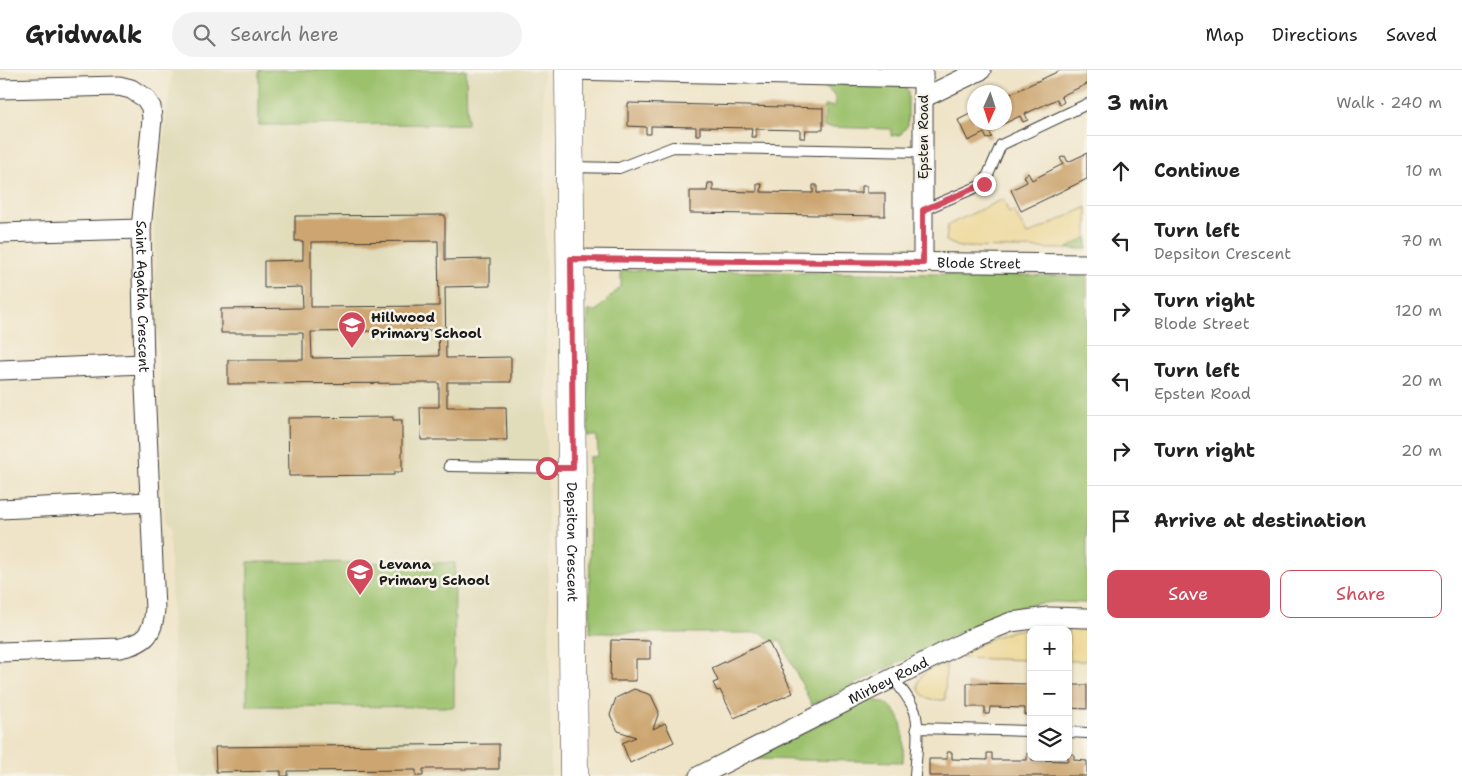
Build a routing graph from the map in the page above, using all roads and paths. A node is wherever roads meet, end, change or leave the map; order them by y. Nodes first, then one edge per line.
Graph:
1 (569, 70) edge
2 (981, 70) edge
3 (923, 74) edge
4 (0, 90) edge
5 (923, 98) junction
6 (1087, 104) edge
7 (923, 152) junction
8 (570, 167) junction
9 (923, 210) junction
10 (141, 229) junction
11 (0, 233) edge
12 (571, 259) junction
13 (923, 263) junction
14 (1087, 264) edge
15 (144, 364) junction
16 (0, 370) edge
17 (449, 466) dead end
18 (573, 468) junction
19 (150, 502) junction
20 (0, 509) edge
21 (1087, 618) edge
22 (0, 652) edge
23 (894, 679) junction
24 (916, 728) junction
25 (1027, 731) edge
26 (1072, 732) edge
27 (1087, 733) edge
28 (574, 776) edge
29 (699, 776) edge
30 (915, 776) edge

1 - 3 street
1 - 8 street, Depsiton Crescent
2 - 5 street
3 - 5 street, Epsten Road
4 - 10 street, Saint Agatha Crescent
5 - 7 street, Epsten Road
6 - 9 lane
7 - 8 lane
7 - 9 street, Epsten Road
8 - 12 street, Depsiton Crescent
9 - 13 street, Epsten Road
10 - 11 street
10 - 15 street, Saint Agatha Crescent
12 - 13 street, Blode Street
12 - 18 street, Depsiton Crescent
13 - 14 street, Blode Street
15 - 16 street
15 - 19 street, Saint Agatha Crescent
17 - 18 lane
18 - 28 street, Depsiton Crescent
19 - 20 street
19 - 22 street, Saint Agatha Crescent
21 - 23 street, Mirbey Road
23 - 24 lane
23 - 29 street, Mirbey Road
24 - 25 lane
24 - 30 lane
26 - 27 lane

